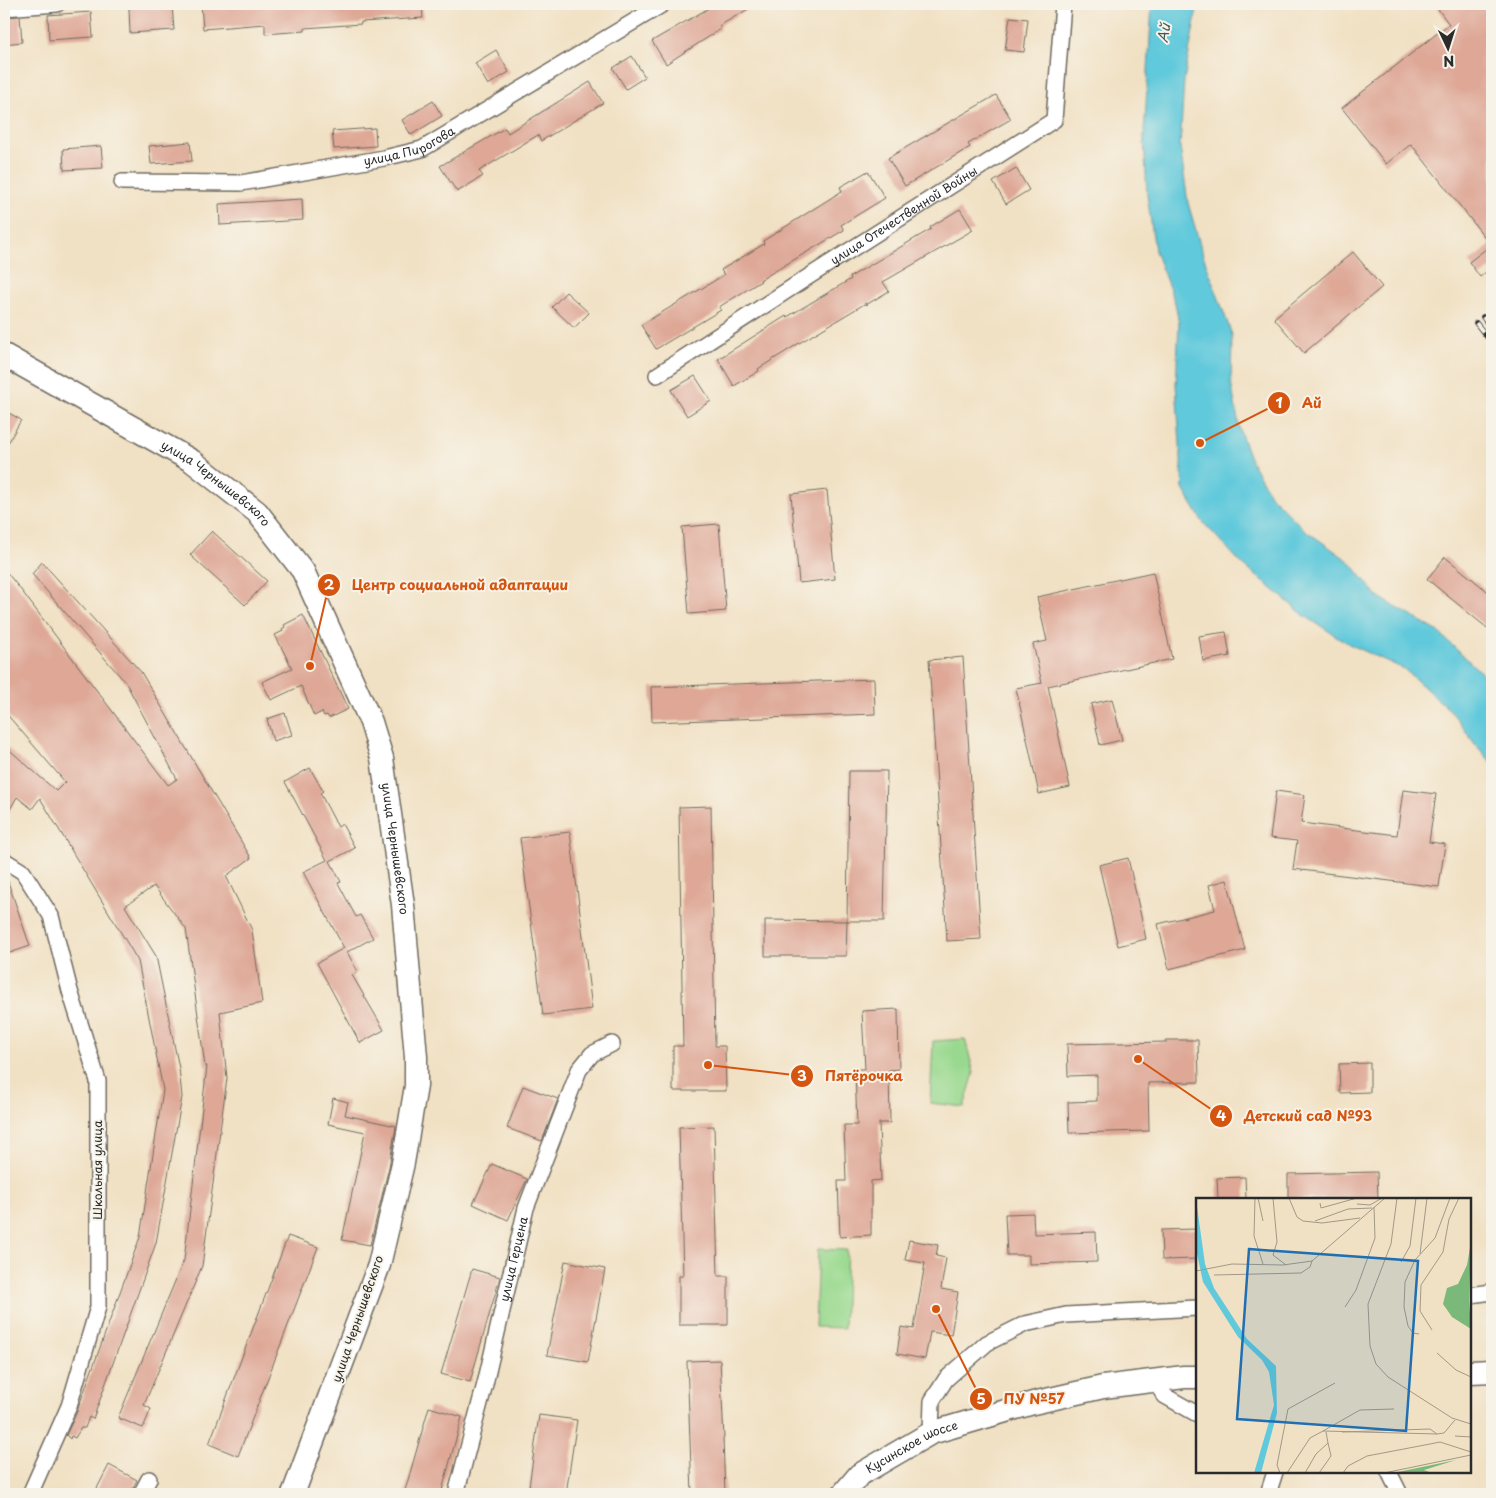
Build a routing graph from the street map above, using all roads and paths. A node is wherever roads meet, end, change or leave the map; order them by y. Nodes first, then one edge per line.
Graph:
1 (57, 4) edge
2 (663, 4) edge
3 (1063, 4) edge
4 (4, 8) edge
5 (122, 182) dead end
6 (4, 355) edge
7 (657, 375) dead end
8 (4, 860) edge
9 (612, 1044) dead end
10 (1492, 1292) edge
11 (1471, 1295) edge
12 (1196, 1308) edge
13 (1492, 1371) edge
14 (1471, 1372) edge
15 (1196, 1377) edge
16 (1154, 1381) junction
17 (1196, 1413) edge
18 (931, 1433) junction
19 (1275, 1473) edge
20 (1390, 1473) edge
21 (149, 1479) dead end
22 (30, 1494) edge
23 (142, 1494) edge
24 (293, 1494) edge
25 (456, 1494) edge
26 (843, 1494) edge
27 (1268, 1494) edge
28 (1400, 1494) edge

1 - 4 street
2 - 5 street, улица Пирогова
3 - 7 street, улица Отечественной Войны
6 - 24 main road, улица Чернышевского
8 - 22 street, Школьная улица
9 - 25 street, улица Герцена
10 - 11 street
12 - 18 street
13 - 14 main road
15 - 16 main road, Кусинское шоссе
16 - 17 street
16 - 18 main road, Кусинское шоссе
18 - 26 main road, Кусинское шоссе
19 - 27 street
20 - 28 street
21 - 23 street

